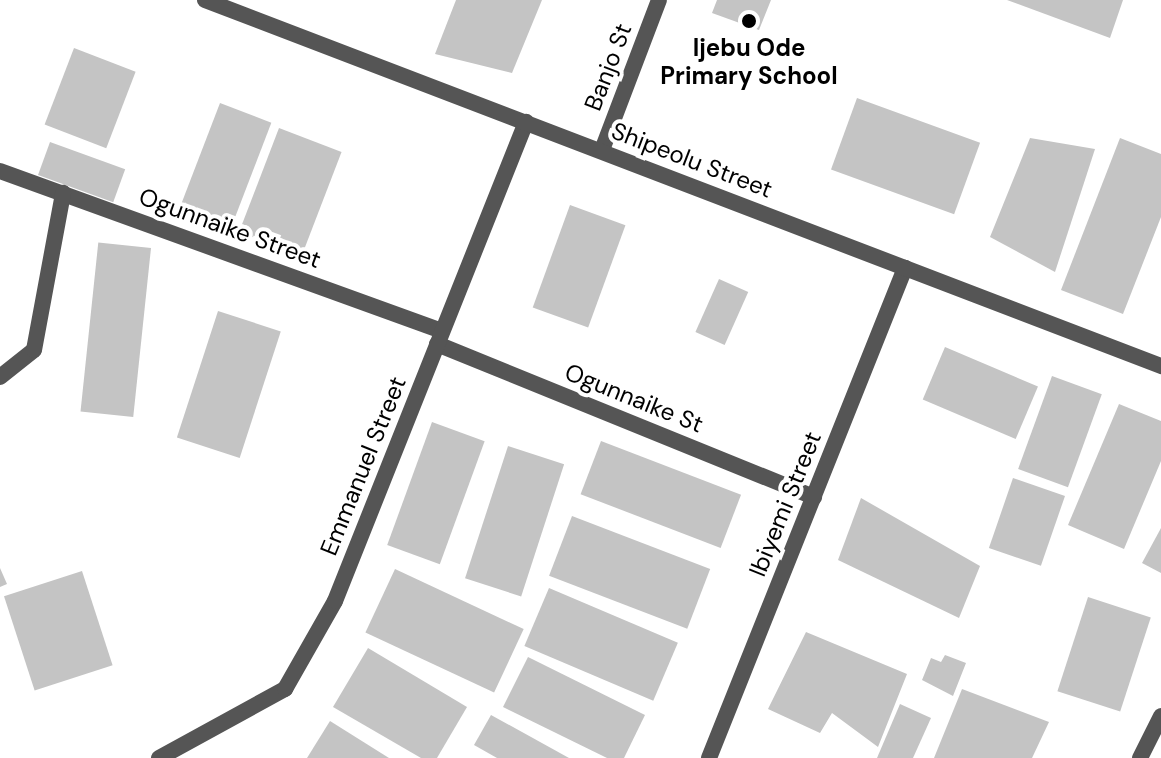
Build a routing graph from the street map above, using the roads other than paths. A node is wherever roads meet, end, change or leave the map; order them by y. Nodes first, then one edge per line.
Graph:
1 (205, 0) edge
2 (659, 0) edge
3 (526, 122) junction
4 (602, 150) junction
5 (0, 171) edge
6 (63, 193) junction
7 (905, 268) junction
8 (440, 338) junction
9 (1161, 366) edge
10 (0, 377) edge
11 (814, 497) junction
12 (1161, 716) edge
13 (159, 758) edge
14 (709, 758) edge
15 (1140, 758) edge

1 - 3 street, Shipeolu Street
2 - 4 street, Banjo St
3 - 4 street, Shipeolu Street
3 - 8 street, Emmanuel Street
4 - 7 street, Shipeolu Street
5 - 6 street, Ogunnaike Street
6 - 8 street, Ogunnaike Street
6 - 10 street
7 - 9 street, Shipeolu Street
7 - 11 street, Ibiyemi Street
8 - 11 street, Ogunnaike St
8 - 13 street, Emmanuel Street
11 - 14 street, Ibiyemi Street
12 - 15 street

